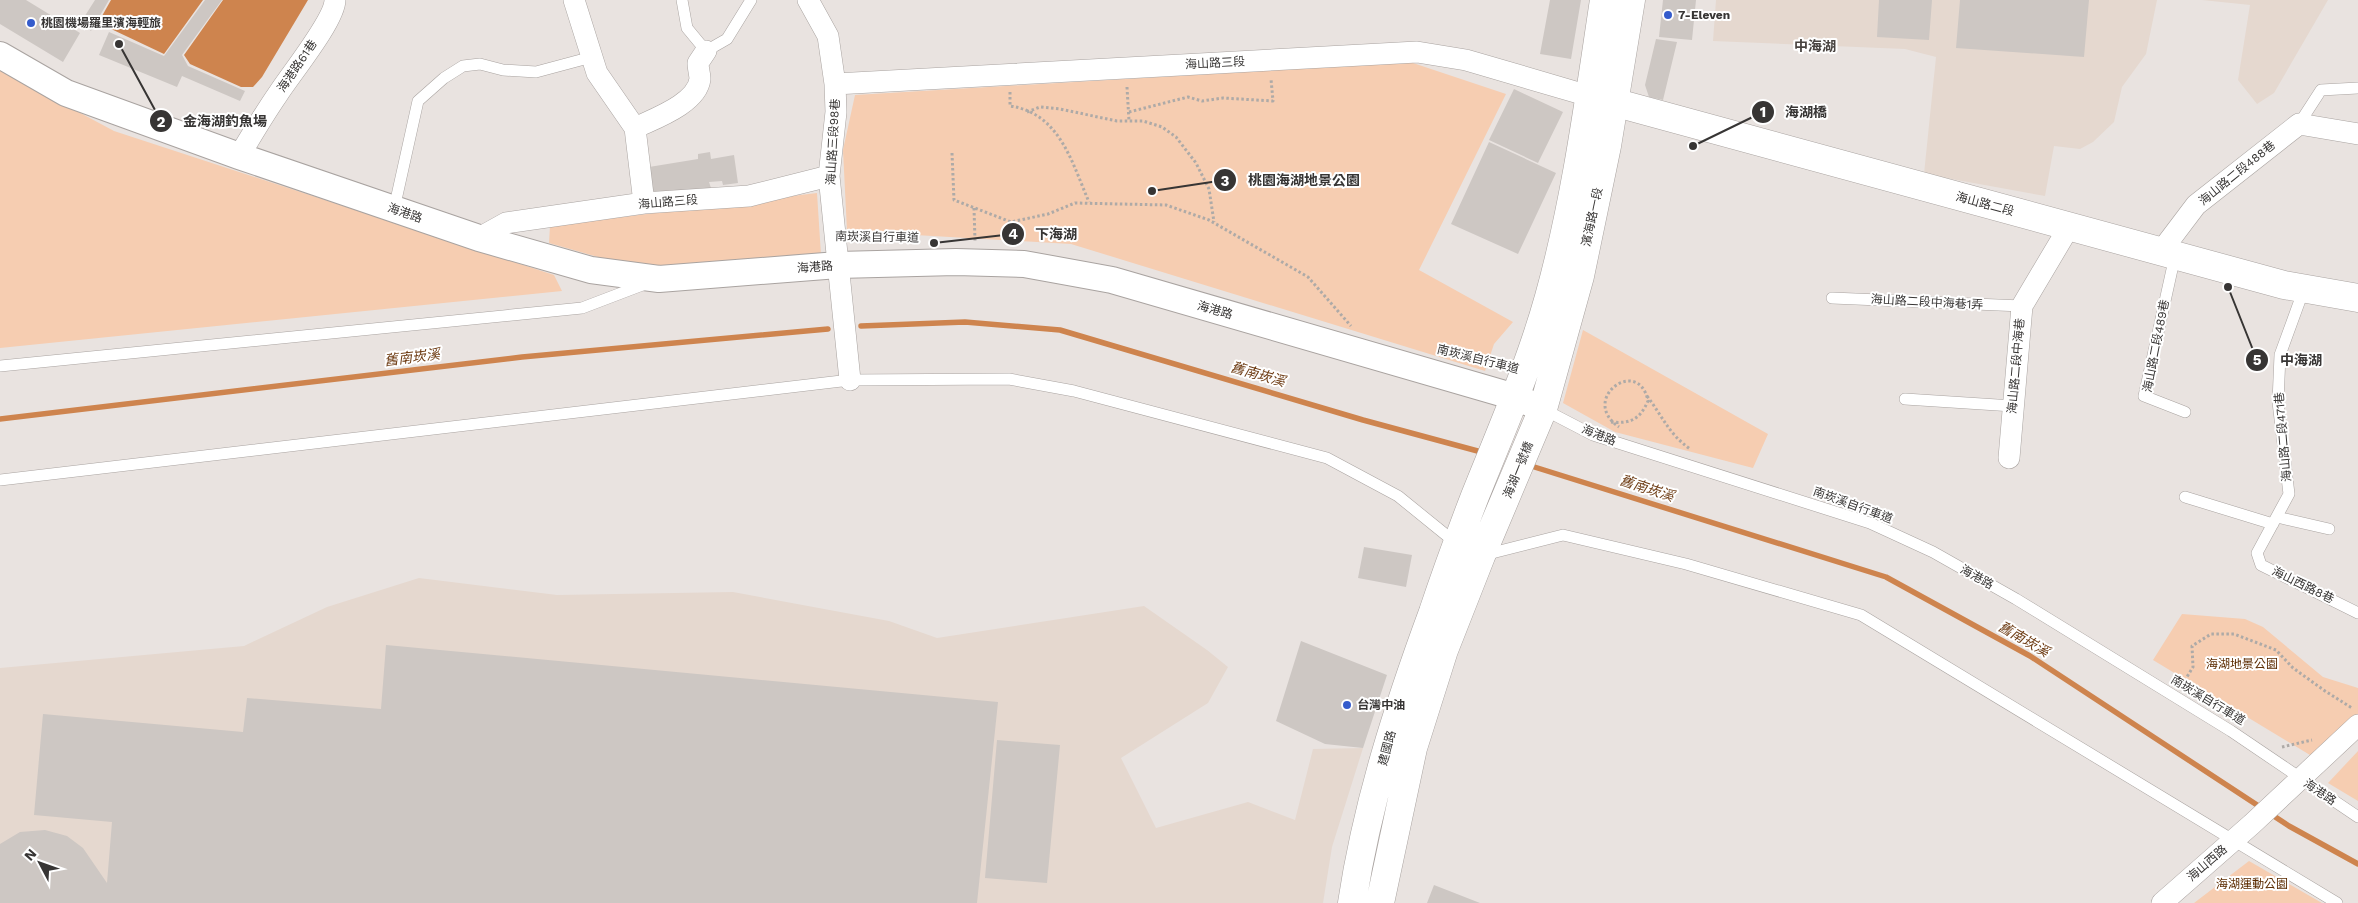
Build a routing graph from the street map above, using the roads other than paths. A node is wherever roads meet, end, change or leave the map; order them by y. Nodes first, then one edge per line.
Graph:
1 (336, 0) edge
2 (574, 0) edge
3 (682, 0) edge
4 (751, 0) edge
5 (808, 0) edge
6 (1604, 0) edge
7 (1631, 0) edge
8 (706, 51) junction
9 (0, 55) edge
10 (592, 57) junction
11 (835, 84) junction
12 (2358, 88) edge
13 (1601, 99) junction
14 (2299, 124) junction
15 (634, 128) junction
16 (2358, 134) edge
17 (239, 156) junction
18 (828, 176) junction
19 (644, 204) junction
20 (394, 209) junction
21 (2069, 227) junction
22 (479, 238) junction
23 (2169, 252) junction
24 (838, 266) junction
25 (659, 279) junction
26 (2304, 289) junction
27 (1832, 298) dead end
28 (2358, 298) edge
29 (2022, 306) junction
30 (0, 366) edge
31 (850, 380) junction
32 (1905, 398) dead end
33 (2013, 406) junction
34 (1511, 408) junction
35 (2185, 412) dead end
36 (1539, 419) junction
37 (2009, 458) dead end
38 (0, 480) edge
39 (2186, 497) dead end
40 (1498, 518) joint
41 (2275, 520) junction
42 (2329, 529) dead end
43 (1469, 550) junction
44 (2358, 613) edge
45 (2358, 718) edge
46 (2294, 785) junction
47 (2358, 817) edge
48 (2233, 840) junction
49 (1352, 903) edge
50 (1380, 903) edge
51 (2162, 903) edge
52 (2336, 903) edge

1 - 17 street, 海港路61巷
2 - 10 street
3 - 8 lane
4 - 8 lane
5 - 11 street, 海山路三段98巷
6 - 13 main road, 濱海路一段
7 - 13 main road, 濱海路一段
8 - 15 street
9 - 17 street, 海港路
10 - 15 street
10 - 20 lane
11 - 13 street, 海山路三段
11 - 18 street, 海山路三段98巷
12 - 14 lane
13 - 21 main road, 海山路二段
13 - 34 main road, 濱海路一段
13 - 36 main road, 濱海路一段
14 - 16 street
14 - 23 street, 海山路二段488巷
15 - 19 street
17 - 20 street, 海港路
18 - 19 street, 海山路三段
18 - 24 street, 海山路三段98巷
19 - 22 street, 海山路三段
20 - 22 street, 海港路
21 - 23 main road, 海山路二段
21 - 29 street, 海山路二段中海巷
22 - 25 street, 海港路
23 - 26 main road, 海山路二段
23 - 35 lane, 海山路二段489巷
24 - 25 street, 海港路
24 - 31 street, 海山路三段98巷
24 - 34 street, 海港路
25 - 30 lane
26 - 28 main road, 海山路二段
26 - 41 lane, 海山路二段471巷
27 - 29 lane, 海山路二段中海巷1弄
29 - 33 street, 海山路二段中海巷
31 - 38 lane
31 - 43 lane
32 - 33 lane
33 - 37 street, 海山路二段中海巷
34 - 36 street, 海港路
34 - 43 main road, 建國路
36 - 40 main road, 海湖一號橋
36 - 46 lane, 海港路
39 - 41 lane
40 - 43 main road, 建國路
41 - 42 lane
41 - 44 lane, 海山西路8巷
43 - 48 lane
43 - 49 main road, 建國路
43 - 50 main road, 建國路
45 - 46 street
46 - 47 lane, 海港路
46 - 48 street, 海山西路
48 - 51 street, 海山西路
48 - 52 lane

